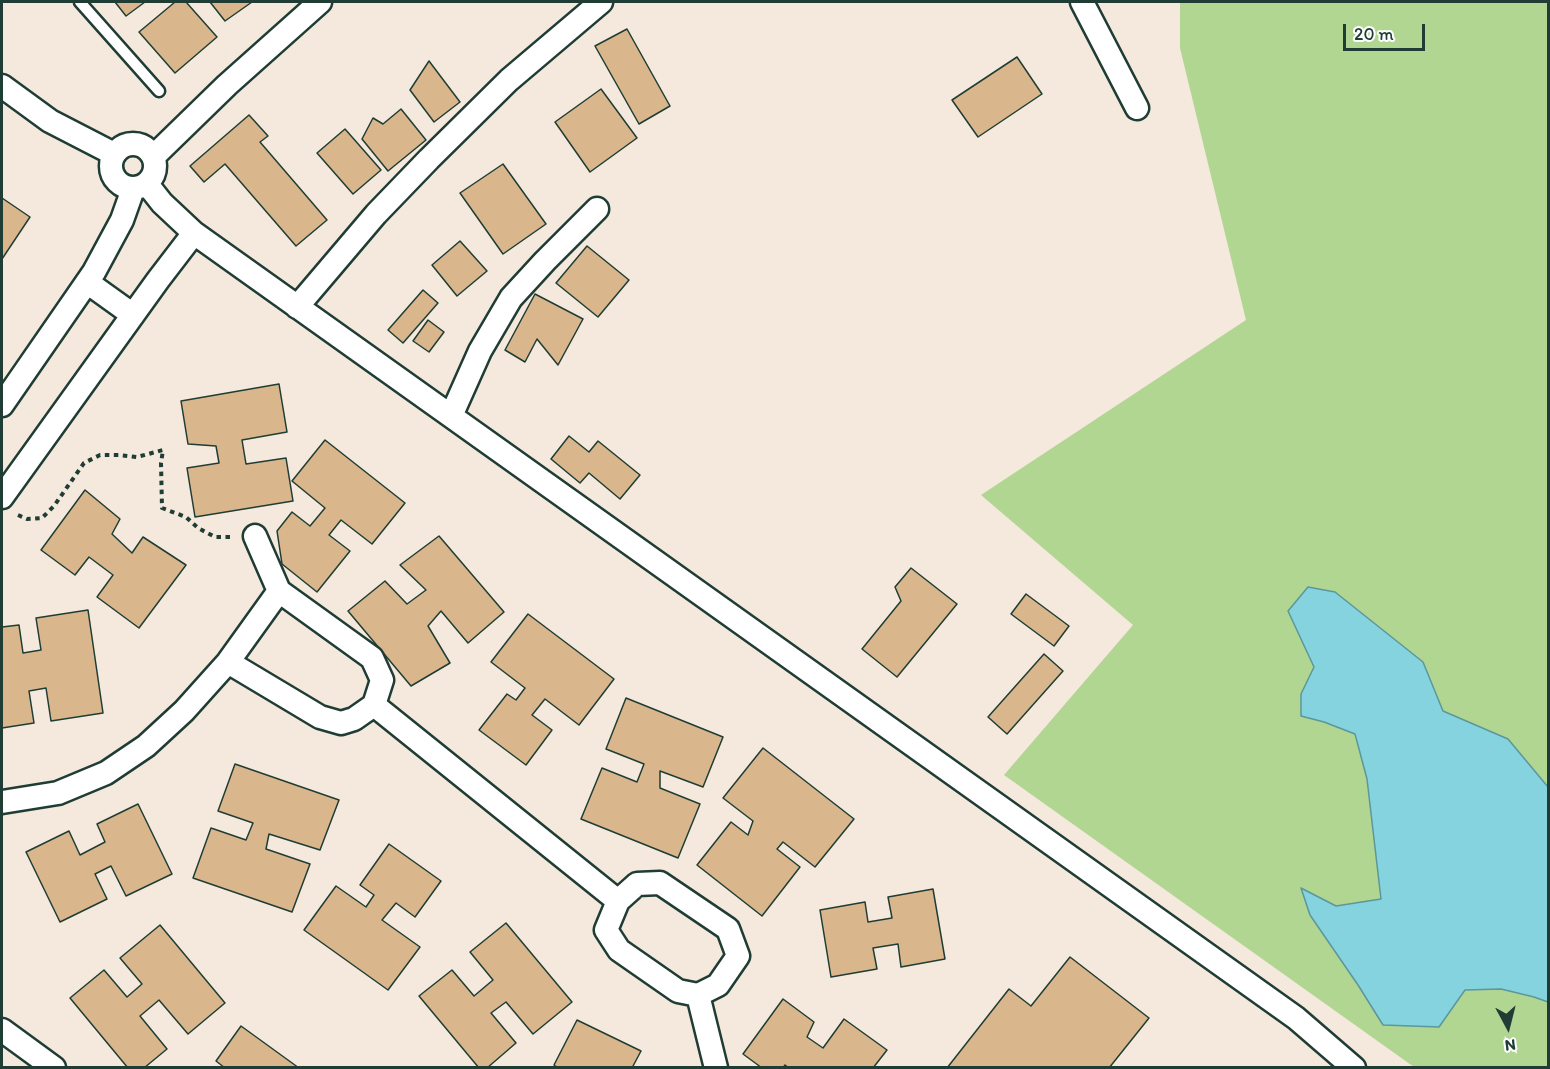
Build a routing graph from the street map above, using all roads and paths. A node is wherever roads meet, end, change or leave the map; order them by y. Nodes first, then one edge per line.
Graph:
1 (80, 2) edge
2 (321, 2) edge
3 (601, 2) edge
4 (1082, 2) edge
5 (2, 86) edge
6 (159, 91) dead end
7 (1137, 108) dead end
8 (114, 154) junction
9 (153, 157) junction
10 (140, 187) junction
11 (597, 209) dead end
12 (194, 233) junction
13 (87, 282) junction
14 (297, 307) junction
15 (133, 315) junction
16 (2, 405) edge
17 (451, 416) junction
18 (7, 505) edge
19 (255, 536) joint
20 (279, 591) junction
21 (228, 662) junction
22 (374, 705) junction
23 (2, 802) edge
24 (618, 902) junction
25 (698, 995) junction
26 (2, 1030) edge
27 (54, 1068) edge
28 (716, 1068) edge
29 (1354, 1068) edge

1 - 6 lane
2 - 9 street
3 - 14 street
4 - 7 street
5 - 8 street
8 - 9 street
8 - 10 street
9 - 10 street
10 - 12 street
10 - 13 street
11 - 17 street
12 - 14 street
12 - 15 street
13 - 15 street
13 - 16 street
14 - 17 street
15 - 18 street
17 - 29 street
18 - 19 path
19 - 20 street
20 - 21 street
20 - 22 street
21 - 22 street
21 - 23 street
22 - 24 street
24 - 25 street
24 - 25 street
25 - 28 street
26 - 27 street

